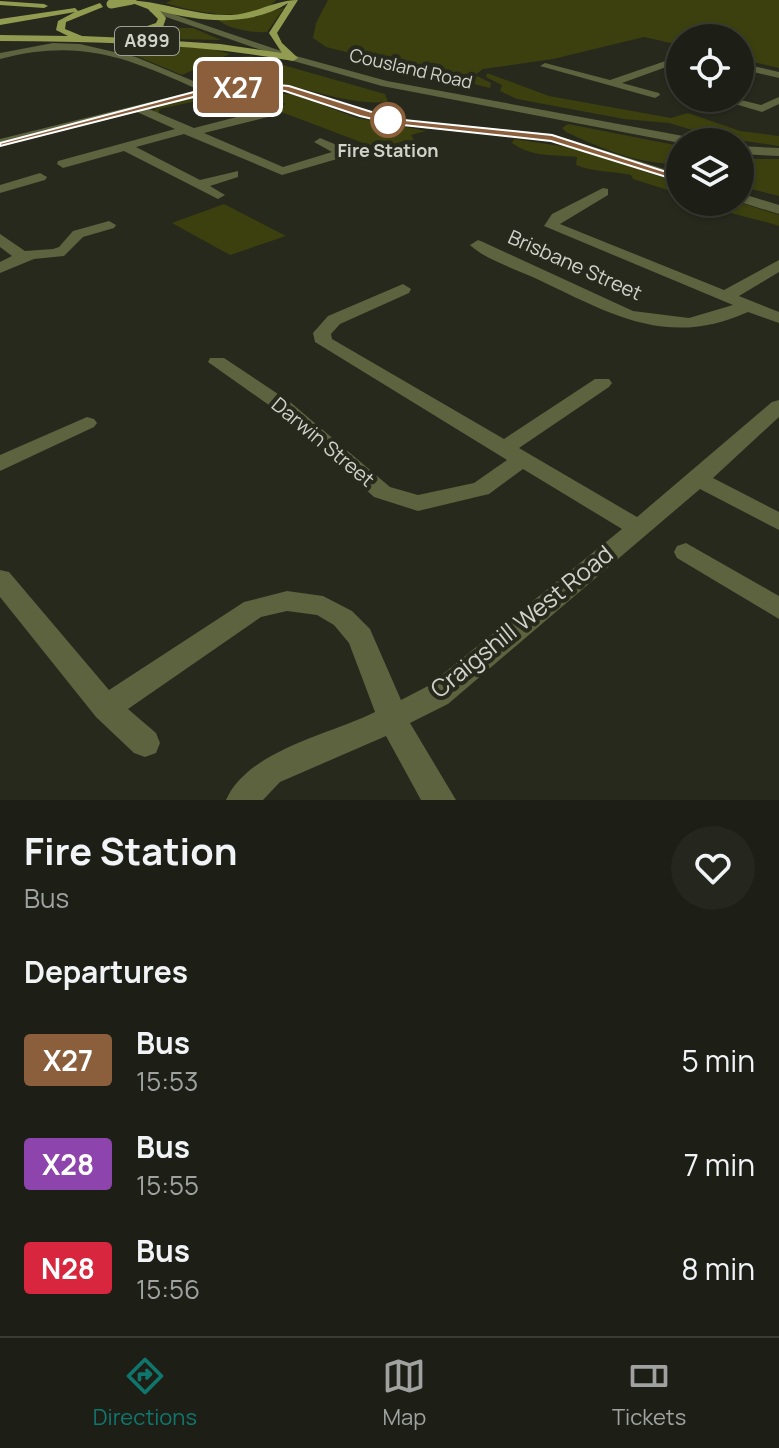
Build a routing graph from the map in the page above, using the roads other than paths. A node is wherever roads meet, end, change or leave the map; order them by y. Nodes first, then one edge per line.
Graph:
1 (130, 0) edge
2 (287, 0) edge
3 (294, 0) edge
4 (103, 2) edge
5 (0, 3) edge
6 (152, 9) junction
7 (0, 20) edge
8 (0, 38) edge
9 (0, 56) edge
10 (293, 58) junction
11 (666, 64) edge
12 (545, 66) dead end
13 (754, 69) edge
14 (779, 75) edge
15 (611, 83) junction
16 (209, 91) junction
17 (655, 95) dead end
18 (779, 100) edge
19 (754, 107) edge
20 (137, 108) junction
21 (762, 109) junction
22 (779, 114) edge
23 (270, 115) dead end
24 (187, 131) junction
25 (666, 137) edge
26 (320, 142) dead end
27 (0, 143) edge
28 (126, 147) junction
29 (754, 151) edge
30 (779, 152) edge
31 (288, 153) dead end
32 (312, 163) junction
33 (63, 164) dead end
34 (233, 174) dead end
35 (666, 174) edge
36 (40, 177) dead end
37 (199, 185) junction
38 (0, 189) edge
39 (603, 192) dead end
40 (218, 195) dead end
41 (754, 202) edge
42 (779, 210) edge
43 (109, 225) dead end
44 (0, 239) edge
45 (478, 245) dead end
46 (22, 257) junction
47 (779, 265) edge
48 (0, 268) edge
49 (403, 289) dead end
50 (726, 296) junction
51 (748, 305) junction
52 (779, 318) edge
53 (217, 362) dead end
54 (602, 383) dead end
55 (779, 406) edge
56 (87, 423) dead end
57 (512, 454) junction
58 (0, 464) edge
59 (698, 479) junction
60 (779, 522) edge
61 (638, 528) junction
62 (686, 552) dead end
63 (0, 579) edge
64 (779, 609) edge
65 (106, 708) junction
66 (392, 718) junction
67 (145, 743) dead end
68 (242, 800) edge
69 (440, 800) edge

1 - 4 main road, A899, bridge
1 - 6 main road, Cousland Road
2 - 6 main road, A899
3 - 10 main road
4 - 5 main road
4 - 6 main road, A899
4 - 7 main road, A899
6 - 10 street, Cousland Road
8 - 10 main road, A899
9 - 16 street
10 - 25 street, Cousland Road
11 - 15 street
12 - 15 street
13 - 14 street
15 - 17 street
16 - 20 street
16 - 35 street
18 - 21 street
19 - 21 street
20 - 24 street
20 - 27 street
21 - 22 street
23 - 24 street
24 - 28 street
24 - 32 street
26 - 32 street
28 - 33 street
28 - 37 street
29 - 30 street
31 - 32 street
34 - 37 street
36 - 38 street
37 - 40 street
39 - 50 street, Brisbane Street
41 - 42 street
43 - 46 street
44 - 46 street
45 - 51 street, Brisbane Street
46 - 48 street
47 - 50 street
49 - 57 street
50 - 51 street, Brisbane Street
51 - 52 street, Brisbane Street
53 - 57 street, Darwin Street
54 - 57 street, Darwin Street
55 - 59 street, Craigshill West Road
56 - 58 street
57 - 61 street
59 - 60 street
59 - 61 street, Craigshill West Road
61 - 66 street, Craigshill West Road
62 - 64 street
63 - 65 street
65 - 66 street
65 - 67 street
66 - 68 street, Craigshill West Road
66 - 69 street

